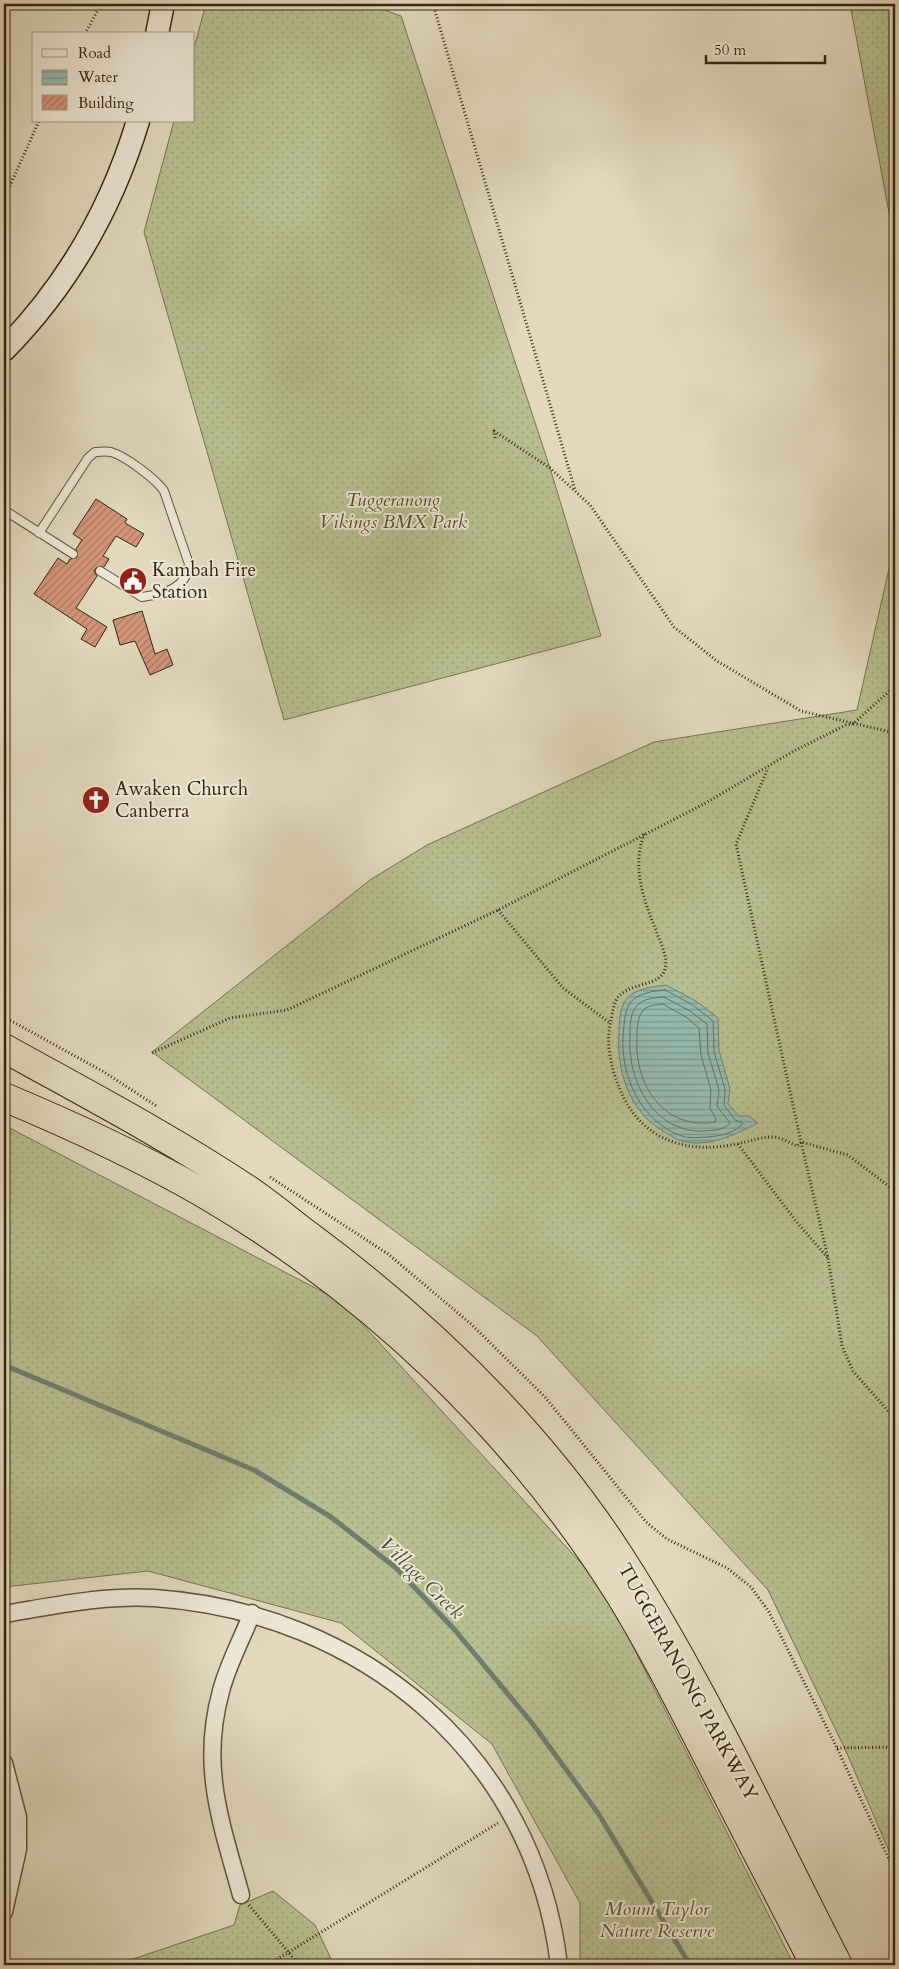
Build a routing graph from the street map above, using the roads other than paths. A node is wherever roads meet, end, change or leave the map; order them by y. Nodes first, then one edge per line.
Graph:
1 (164, 4) edge
2 (158, 32) edge
3 (138, 122) edge
4 (4, 350) edge
5 (4, 510) edge
6 (39, 534) junction
7 (73, 554) dead end
8 (100, 571) dead end
9 (4, 1048) edge
10 (4, 1097) edge
11 (252, 1613) junction
12 (4, 1614) edge
13 (4, 1763) edge
14 (241, 1895) road end
15 (4, 1912) edge
16 (559, 1965) edge
17 (815, 1965) edge
18 (838, 1965) edge

1 - 2 main road
3 - 4 main road
5 - 6 lane
6 - 7 lane
6 - 8 lane
9 - 18 highway, TUGGERANONG PARKWAY
10 - 17 highway, TUGGERANONG PARKWAY
11 - 12 street
11 - 14 street
11 - 16 street
13 - 15 street

